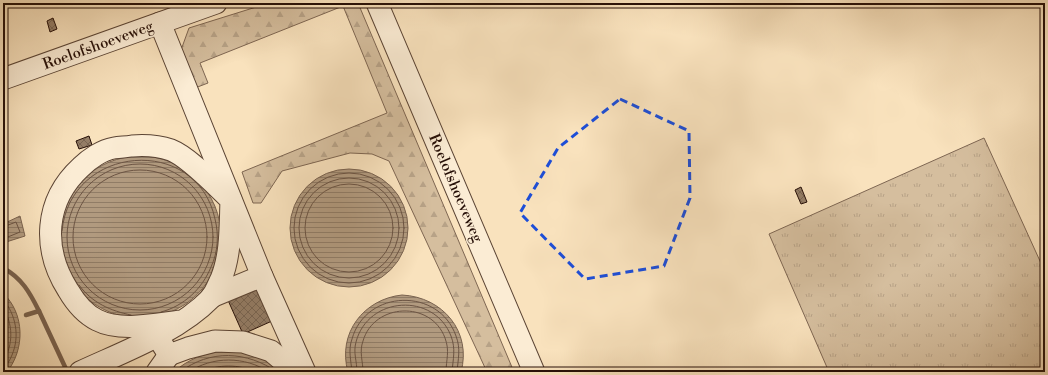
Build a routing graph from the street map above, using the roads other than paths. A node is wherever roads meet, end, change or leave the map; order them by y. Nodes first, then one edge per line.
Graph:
1 (216, 3) edge
2 (377, 3) edge
3 (160, 23) junction
4 (3, 79) edge
5 (231, 200) junction
6 (262, 276) junction
7 (211, 297) junction
8 (180, 321) junction
9 (157, 336) junction
10 (169, 355) junction
11 (80, 372) edge
12 (157, 372) edge
13 (296, 372) edge
14 (305, 372) edge
15 (534, 372) edge

1 - 3 street, Roelofshoeveweg
2 - 15 street, Roelofshoeveweg
3 - 4 street, Roelofshoeveweg
3 - 5 street
5 - 6 street
5 - 7 street
5 - 8 street
6 - 7 street
6 - 14 street
7 - 8 street
8 - 9 street
9 - 10 street
9 - 11 street
10 - 12 street
10 - 13 street

